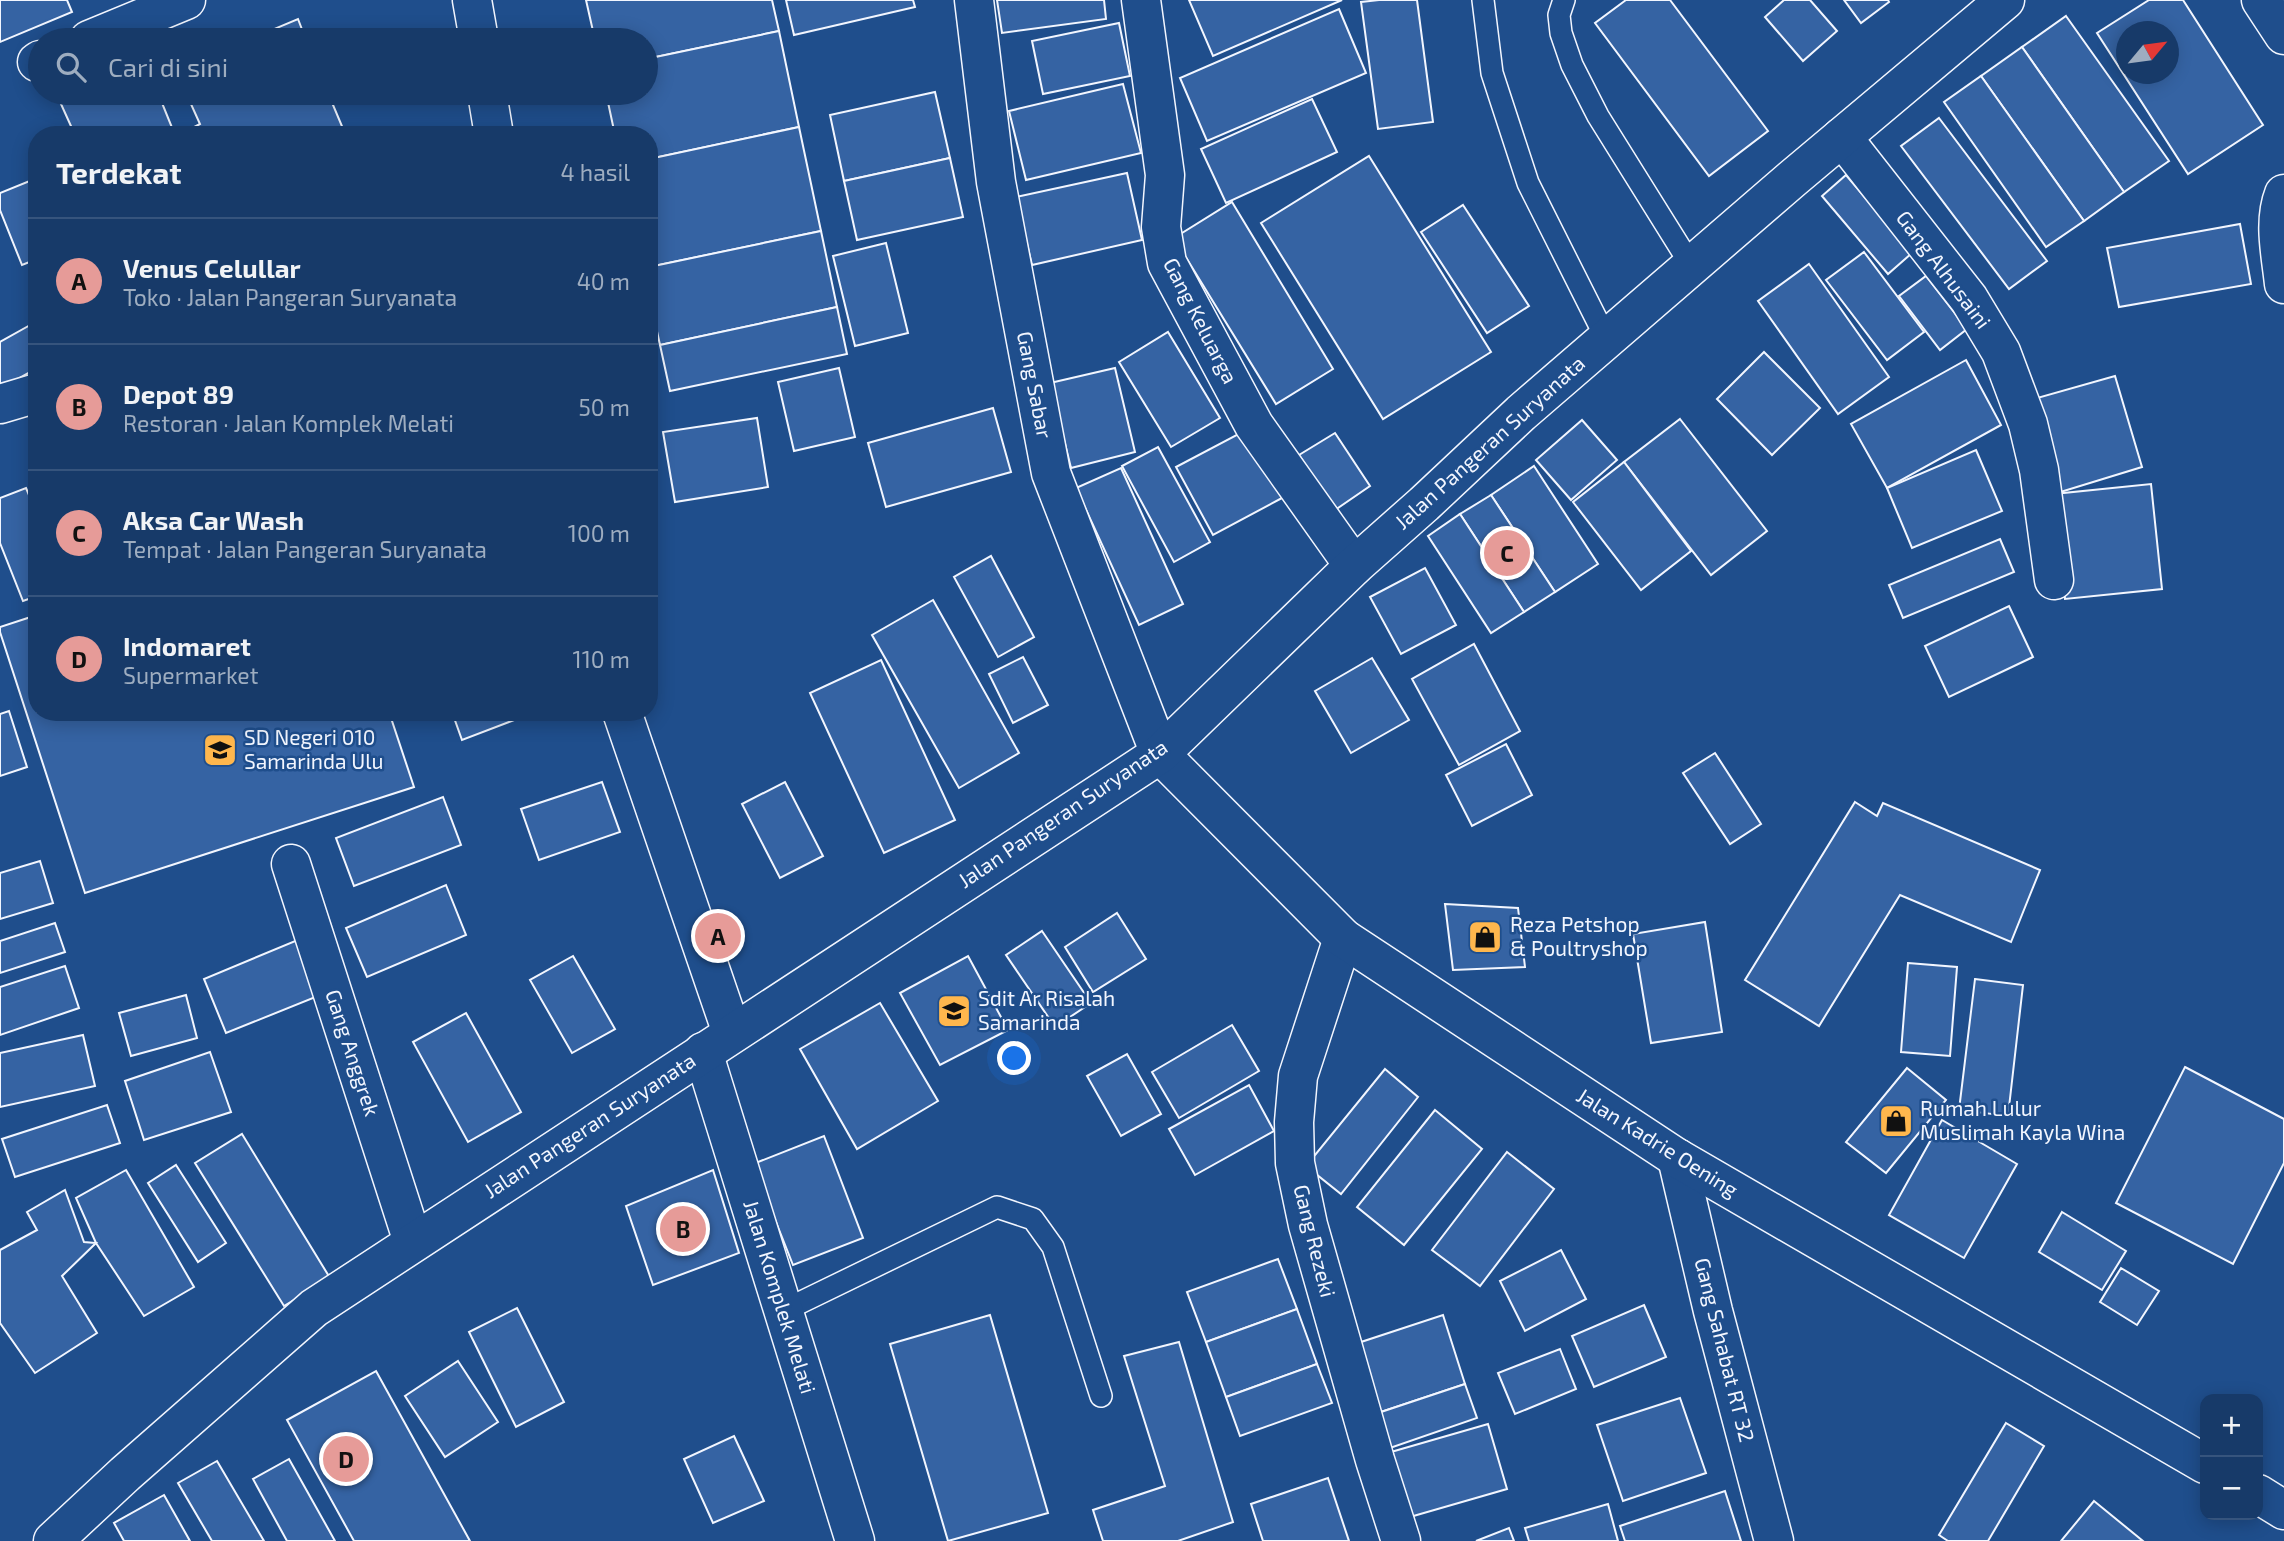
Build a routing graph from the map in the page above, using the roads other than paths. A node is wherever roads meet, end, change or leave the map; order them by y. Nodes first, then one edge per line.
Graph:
1 (186, 0) edge
2 (472, 0) edge
3 (974, 0) edge
4 (1141, 0) edge
5 (1483, 0) edge
6 (1564, 0) edge
7 (2006, 0) edge
8 (2261, 0) edge
9 (118, 28) edge
10 (477, 28) edge
11 (2284, 35) edge
12 (489, 105) edge
13 (492, 126) edge
14 (1842, 137) junction
15 (2284, 194) edge
16 (1691, 265) junction
17 (2284, 284) edge
18 (1606, 338) junction
19 (28, 396) edge
20 (0, 404) edge
21 (1354, 566) junction
22 (2054, 580) dead end
23 (625, 721) edge
24 (1160, 754) junction
25 (291, 864) dead end
26 (1343, 938) junction
27 (718, 1042) junction
28 (1677, 1158) junction
29 (414, 1242) junction
30 (783, 1311) junction
31 (1101, 1396) dead end
32 (2200, 1461) edge
33 (2263, 1497) edge
34 (2284, 1510) edge
35 (1397, 1539) edge
36 (53, 1541) edge
37 (855, 1541) edge
38 (1774, 1541) edge

1 - 9 street
2 - 10 street
3 - 24 street, Gang Sabar
4 - 21 street, Gang Keluarga
5 - 18 lane
6 - 16 lane
7 - 14 street, Jalan Pangeran Suryanata
8 - 11 street
12 - 13 street
14 - 16 street, Jalan Pangeran Suryanata
14 - 22 street, Gang Alhusaini
15 - 17 street
16 - 18 street, Jalan Pangeran Suryanata
18 - 21 street, Jalan Pangeran Suryanata
19 - 20 street
21 - 24 street, Jalan Pangeran Suryanata
23 - 27 street, Jalan Komplek Melati
24 - 26 street, Jalan Kadrie Oening
24 - 27 street, Jalan Pangeran Suryanata
25 - 29 street, Gang Anggrek
26 - 28 street, Jalan Kadrie Oening
26 - 35 street, Gang Rezeki
27 - 29 street, Jalan Pangeran Suryanata
27 - 30 street, Jalan Komplek Melati
28 - 32 street, Jalan Kadrie Oening
28 - 38 street, Gang Sahabat RT 32
29 - 36 street, Jalan Pangeran Suryanata
30 - 31 lane
30 - 37 street, Jalan Komplek Melati
33 - 34 street

